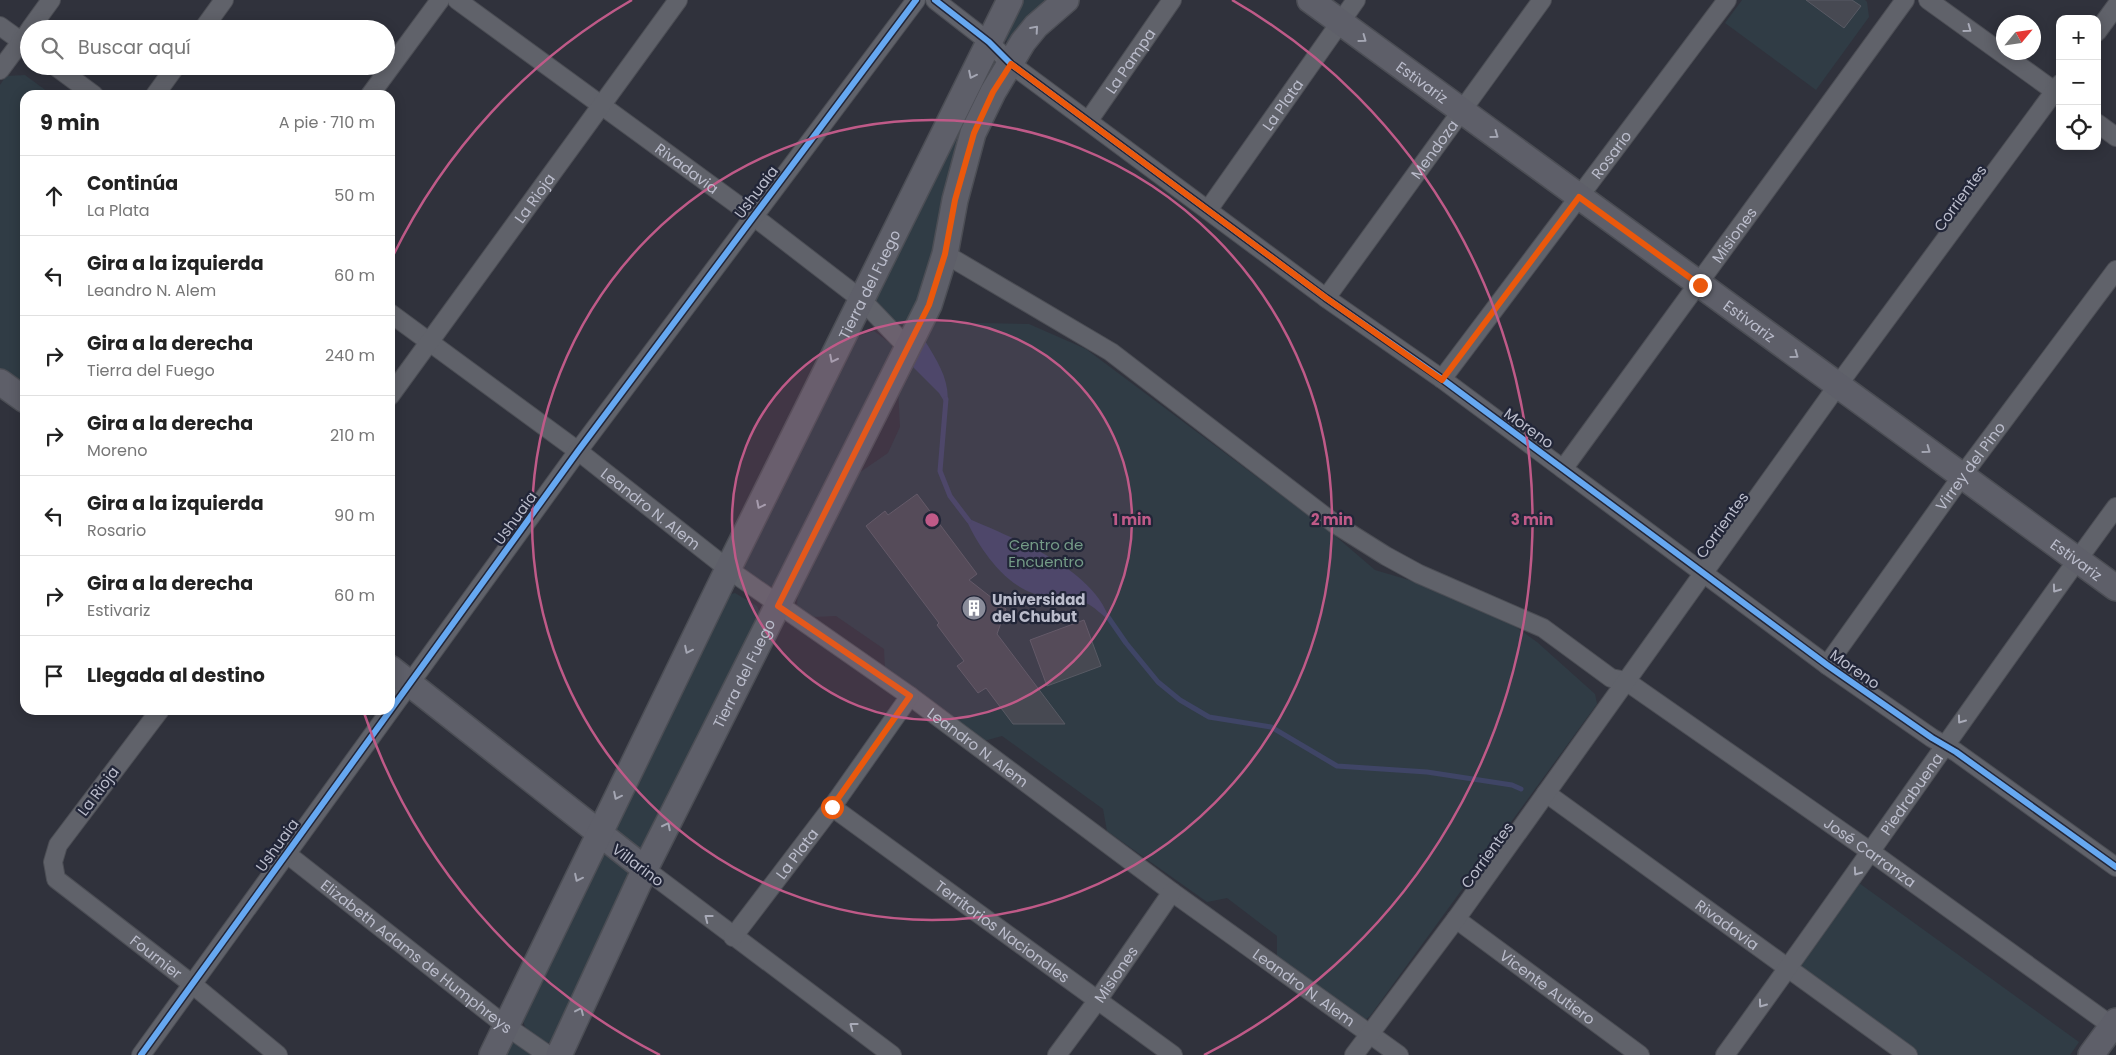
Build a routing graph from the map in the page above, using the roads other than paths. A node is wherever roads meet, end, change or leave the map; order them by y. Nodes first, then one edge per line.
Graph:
1 (51, 0) edge
2 (224, 0) edge
3 (440, 0) edge
4 (457, 0) edge
5 (678, 0) edge
6 (916, 0) edge
7 (935, 0) edge
8 (1010, 0) edge
9 (1066, 0) edge
10 (1172, 0) edge
11 (1310, 0) edge
12 (1542, 0) edge
13 (1727, 0) edge
14 (1905, 0) edge
15 (1928, 0) edge
16 (2116, 6) edge
17 (1346, 8) edge
18 (38, 20) edge
19 (210, 20) edge
20 (0, 26) edge
21 (2101, 27) edge
22 (20, 34) edge
23 (989, 42) junction
24 (20, 46) edge
25 (395, 61) edge
26 (1011, 64) junction
27 (0, 70) edge
28 (67, 75) edge
29 (169, 75) edge
30 (385, 75) edge
31 (2056, 89) edge
32 (87, 90) edge
33 (159, 90) edge
34 (374, 90) edge
35 (2056, 93) edge
36 (601, 105) junction
37 (1468, 105) junction
38 (1089, 120) junction
39 (2101, 126) edge
40 (2116, 136) edge
41 (1585, 190) junction
42 (1208, 210) junction
43 (753, 216) junction
44 (945, 254) junction
45 (2116, 270) edge
46 (1705, 278) junction
47 (1326, 298) junction
48 (862, 300) junction
49 (395, 317) edge
50 (429, 342) junction
51 (908, 347) junction
52 (1843, 378) junction
53 (1442, 380) junction
54 (0, 382) edge
55 (395, 389) edge
56 (20, 396) edge
57 (578, 452) junction
58 (1563, 469) junction
59 (1967, 469) junction
60 (2116, 507) edge
61 (2082, 553) junction
62 (2116, 567) edge
63 (728, 569) junction
64 (1703, 572) junction
65 (2116, 588) edge
66 (778, 606) junction
67 (1827, 664) junction
68 (395, 672) edge
69 (1626, 681) junction
70 (411, 683) junction
71 (910, 696) junction
72 (395, 705) edge
73 (156, 715) edge
74 (388, 715) edge
75 (1944, 745) junction
76 (1546, 793) junction
77 (832, 807) junction
78 (599, 835) junction
79 (1871, 852) junction
80 (287, 854) junction
81 (2116, 867) edge
82 (645, 869) junction
83 (56, 880) joint
84 (1172, 892) junction
85 (1456, 919) junction
86 (733, 937) junction
87 (1788, 969) junction
88 (192, 984) junction
89 (1097, 1000) junction
90 (2114, 1024) edge
91 (506, 1026) junction
92 (1369, 1033) junction
93 (141, 1055) edge
94 (278, 1055) edge
95 (492, 1055) edge
96 (548, 1055) edge
97 (559, 1055) edge
98 (892, 1055) edge
99 (1057, 1055) edge
100 (1173, 1055) edge
101 (1354, 1055) edge
102 (1399, 1055) edge
103 (1640, 1055) edge
104 (1725, 1055) edge
105 (1908, 1055) edge
106 (2091, 1055) edge

1 - 18 street
2 - 19 street
3 - 25 street
4 - 36 street, Rivadavia
5 - 36 street, La Rioja
6 - 43 street, Ushuaia
7 - 23 street, Moreno
8 - 23 street, Tierra del Fuego
26 -> 9 street, Tierra del Fuego
10 - 38 street, La Pampa
11 - 17 street, Estivariz
12 - 37 street, Mendoza
13 - 41 street, Rosario
14 - 46 street, Misiones
15 -> 31 street
16 - 21 street
17 - 37 street, Estivariz
17 - 42 street, La Plata
20 - 22 street
23 - 26 street, Moreno
23 -> 48 street, Tierra del Fuego
24 - 27 street
26 - 38 street, Moreno
26 - 44 street, Tierra del Fuego
28 - 32 street
29 - 33 street
30 - 34 street
35 - 52 street, Corrientes
36 - 43 street, Rivadavia
36 - 50 street, La Rioja
37 - 41 street, Estivariz
37 - 47 street, Mendoza
38 - 42 street, Moreno
39 - 40 street
41 - 46 street, Estivariz
41 - 53 street, Rosario
42 - 47 street, Moreno
43 - 48 street, Rivadavia
43 - 57 street, Ushuaia
44 - 51 street, Tierra del Fuego
44 - 69 street, José Carranza
45 - 59 street, Virrey del Pino
46 - 52 street, Estivariz
46 - 58 street, Misiones
47 - 53 street, Moreno
48 - 51 street, Rivadavia
48 -> 63 street, Tierra del Fuego
49 - 50 street, Leandro N. Alem
50 - 55 street, La Rioja
50 - 57 street, Leandro N. Alem
51 - 66 street, Tierra del Fuego
52 - 59 street, Estivariz
52 - 64 street, Corrientes
53 - 58 street, Moreno
54 - 56 street
57 - 63 street, Leandro N. Alem
57 - 70 street, Ushuaia
58 - 64 street, Moreno
59 - 61 street, Estivariz
59 - 67 street, Virrey del Pino
60 - 61 street, Piedrabuena
61 - 62 street, Estivariz
61 - 65 street, Estivariz
61 -> 75 street, Piedrabuena
63 - 66 street, Leandro N. Alem
63 -> 78 street, Tierra del Fuego
64 - 67 street, Moreno
64 - 69 street, Corrientes
66 - 71 street, Leandro N. Alem
82 -> 66 street, Tierra del Fuego
67 - 75 street, Moreno
68 - 70 street, Villarino
69 - 76 street, Corrientes
69 - 79 street, José Carranza
70 - 72 street, Ushuaia
70 - 78 street, Villarino
71 - 77 street, La Plata
71 - 84 street, Leandro N. Alem
73 - 83 street, La Rioja
74 - 80 street, Ushuaia
75 - 79 street, Piedrabuena
75 - 81 street, Moreno
76 - 85 street, Corrientes
76 - 87 street, Rivadavia
77 - 86 street, La Plata
77 - 89 street, Territorios Nacionales
78 - 82 street, Villarino
78 -> 91 street, Tierra del Fuego
79 -> 87 street, Piedrabuena
79 - 90 street, José Carranza
80 - 88 street, Ushuaia
80 - 91 street, Elizabeth Adams de Humphreys
86 -> 82 street, Villarino
97 -> 82 street, Tierra del Fuego
83 - 88 street, Fournier
84 - 89 street, Misiones
84 - 92 street, Leandro N. Alem
85 - 92 street, Corrientes
85 - 103 street, Vicente Autiero
98 -> 86 street, Villarino
87 -> 104 street, Piedrabuena
87 - 105 street, Rivadavia
88 - 93 street, Ushuaia
88 - 94 street, Fournier
89 - 99 street, Misiones
89 - 100 street, Territorios Nacionales
90 - 106 street
91 - 95 street, Tierra del Fuego
91 - 96 street, Elizabeth Adams de Humphreys
92 - 101 street, Corrientes
92 - 102 street, Leandro N. Alem

